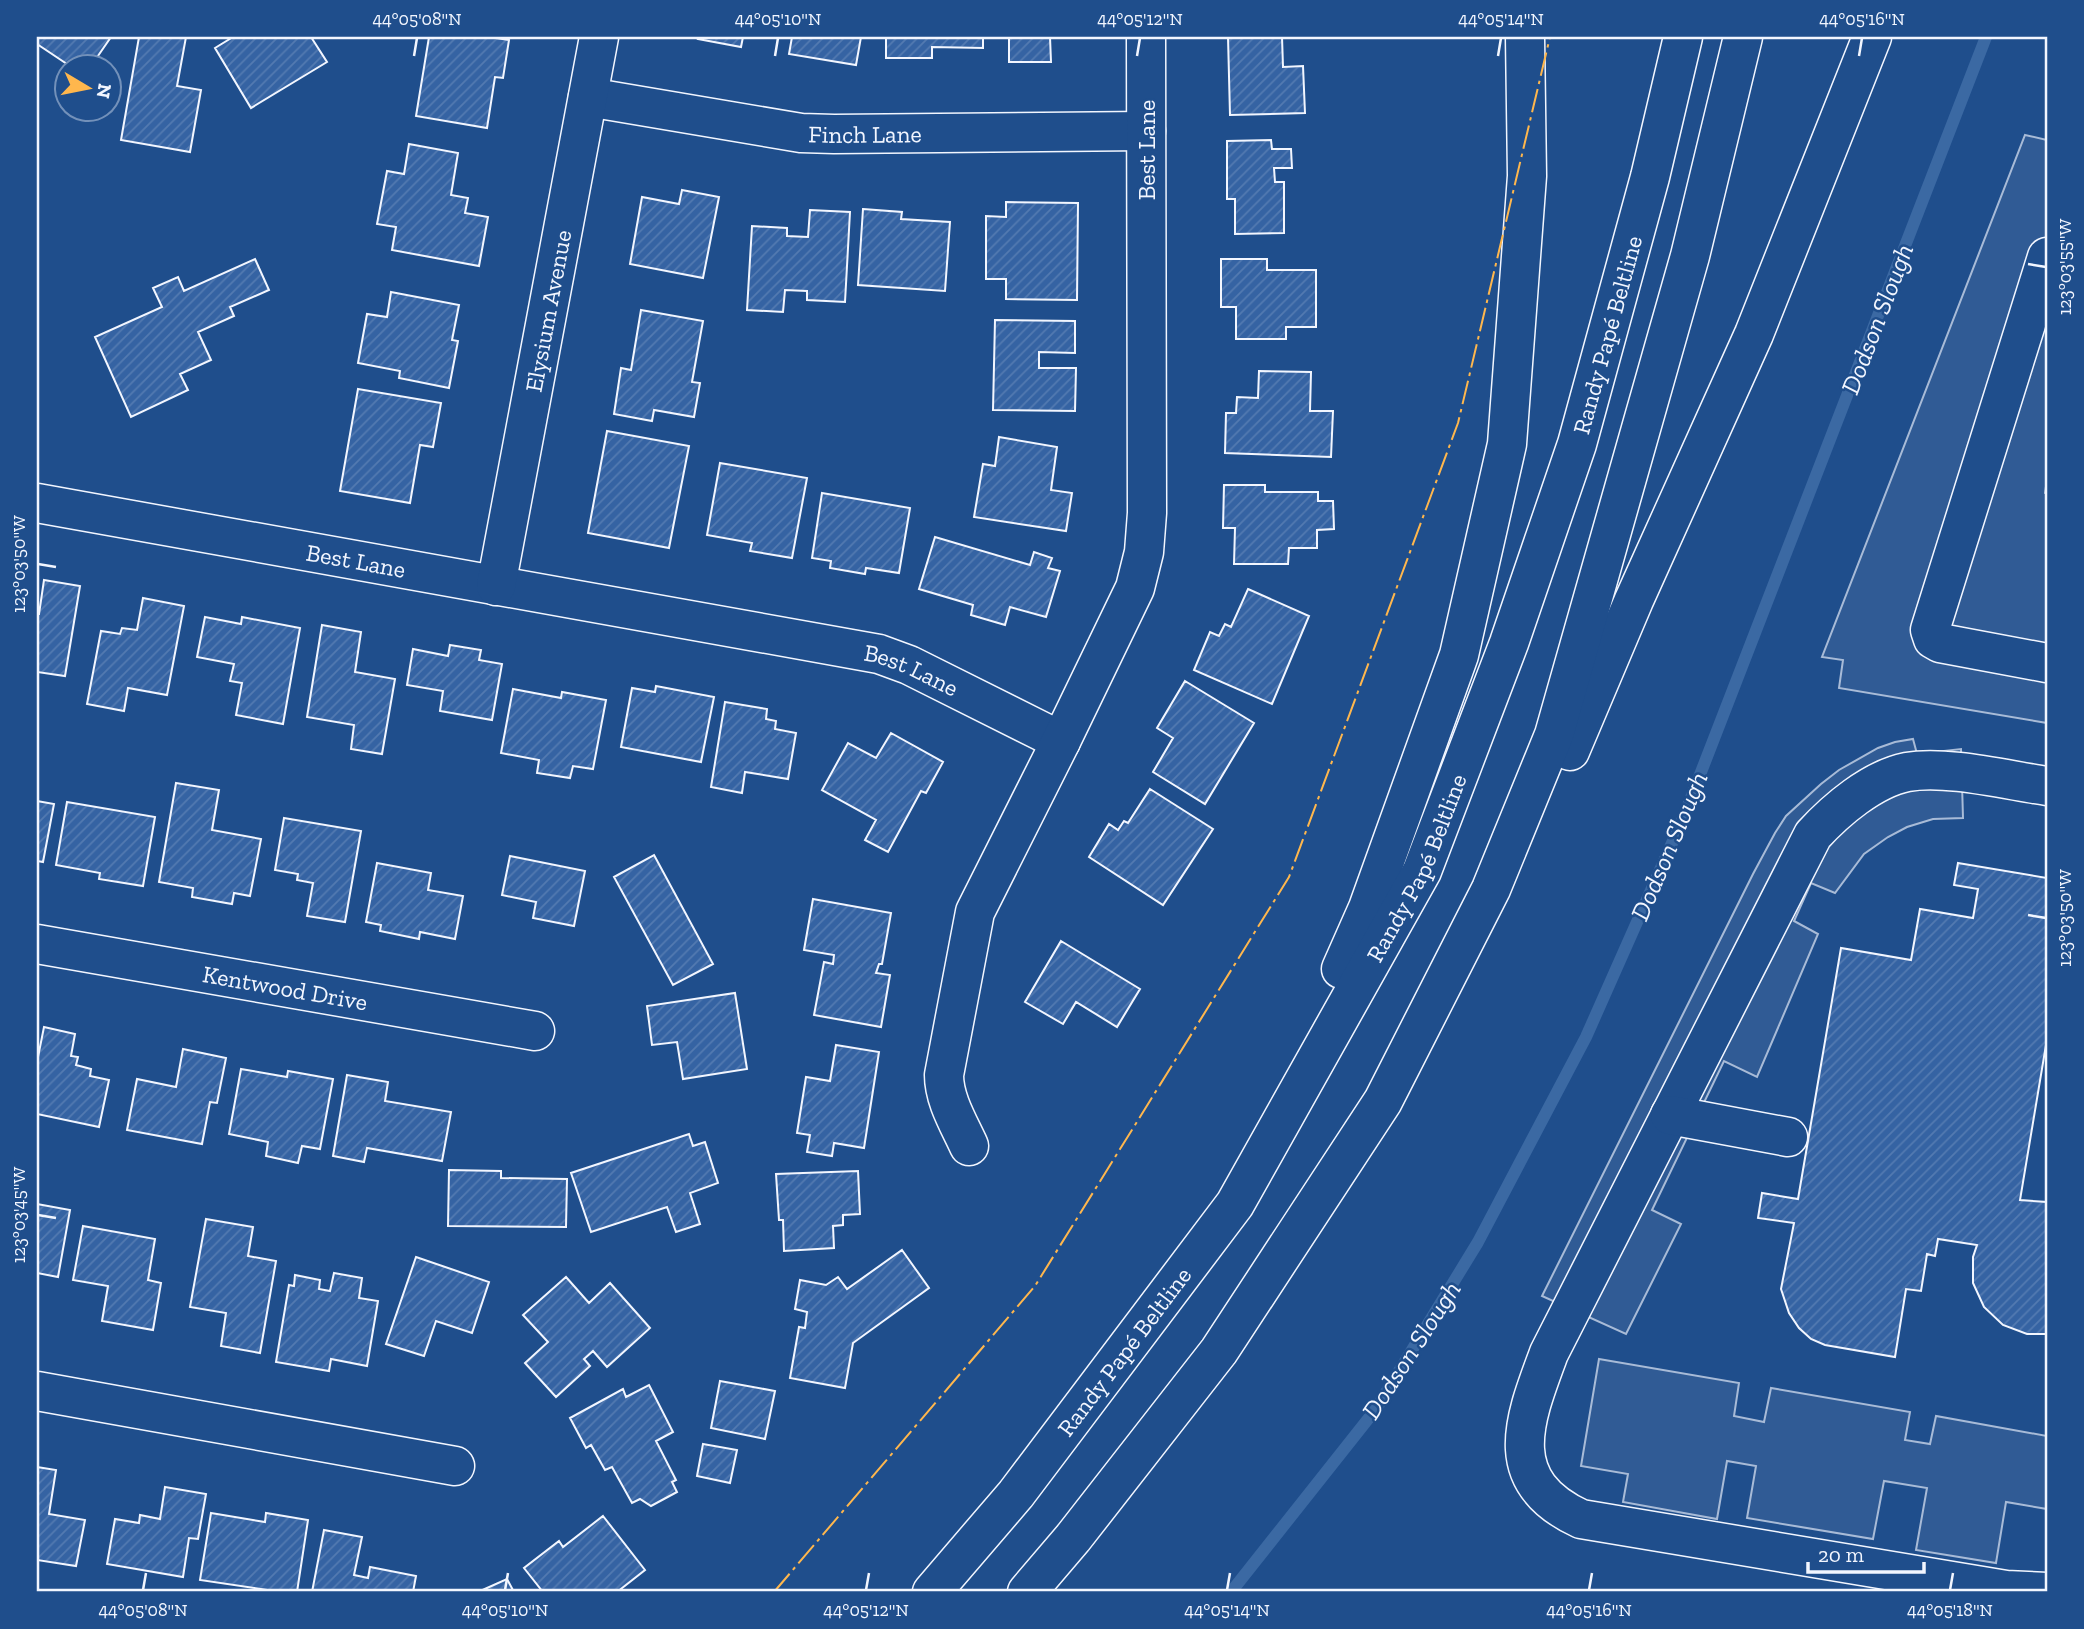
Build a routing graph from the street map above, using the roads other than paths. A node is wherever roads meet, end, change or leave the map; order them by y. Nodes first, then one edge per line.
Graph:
1 (599, 37) edge
2 (1146, 37) edge
3 (1525, 37) edge
4 (1683, 37) edge
5 (1743, 37) edge
6 (1872, 37) edge
7 (588, 97) junction
8 (1146, 131) junction
9 (2047, 257) edge
10 (37, 502) edge
11 (496, 586) junction
12 (2047, 663) edge
13 (1061, 741) junction
14 (2047, 786) edge
15 (1491, 889) junction
16 (37, 944) edge
17 (535, 1031) dead end
18 (1670, 1115) junction
19 (1788, 1137) dead end
20 (969, 1146) dead end
21 (1235, 1204) junction
22 (37, 1391) edge
23 (455, 1466) dead end
24 (932, 1592) edge
25 (1027, 1592) edge
26 (2047, 1592) edge

1 - 7 main road, Elysium Avenue
2 - 8 main road, Best Lane
3 - 21 main road
4 - 21 main road, Randy Papé Beltline
5 - 15 main road
6 - 15 main road
7 - 8 main road, Finch Lane
7 - 11 main road, Elysium Avenue
8 - 13 main road, Best Lane
9 - 12 main road
10 - 11 main road, Best Lane
11 - 13 main road, Best Lane
13 - 20 main road
14 - 18 main road
15 - 25 main road
16 - 17 main road, Kentwood Drive
18 - 19 main road
18 - 26 main road
21 - 24 main road, Randy Papé Beltline
22 - 23 main road

